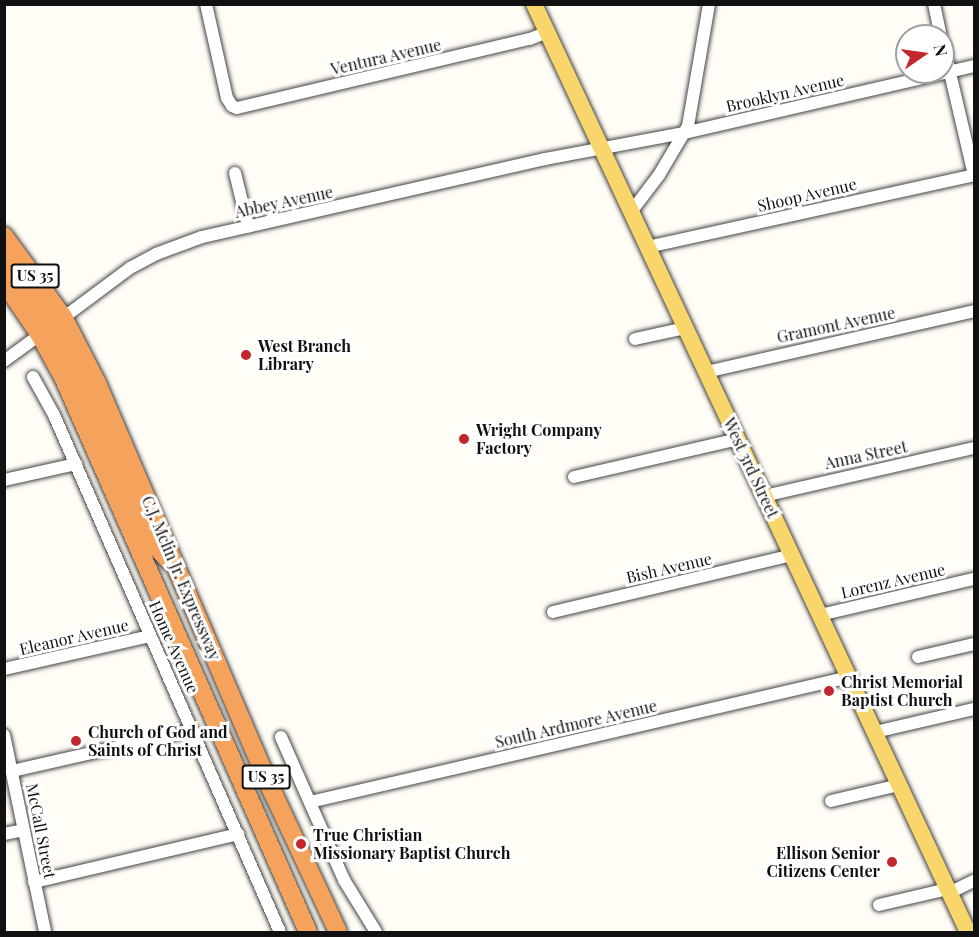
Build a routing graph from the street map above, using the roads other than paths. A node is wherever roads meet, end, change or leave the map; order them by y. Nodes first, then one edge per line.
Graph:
1 (206, 4) edge
2 (534, 4) edge
3 (709, 4) edge
4 (934, 4) edge
5 (938, 24) edge
6 (547, 32) junction
7 (975, 66) edge
8 (955, 71) edge
9 (898, 84) edge
10 (953, 84) edge
11 (684, 133) junction
12 (602, 149) junction
13 (235, 173) dead end
14 (974, 175) edge
15 (631, 212) junction
16 (248, 226) junction
17 (4, 236) edge
18 (647, 247) junction
19 (4, 257) edge
20 (4, 282) edge
21 (975, 311) edge
22 (51, 326) junction
23 (685, 328) junction
24 (635, 339) dead end
25 (4, 361) edge
26 (706, 372) junction
27 (33, 377) dead end
28 (738, 439) junction
29 (975, 448) edge
30 (76, 464) junction
31 (574, 477) dead end
32 (4, 480) edge
33 (764, 496) junction
34 (792, 555) junction
35 (975, 579) edge
36 (552, 612) dead end
37 (820, 615) junction
38 (150, 636) junction
39 (975, 644) edge
40 (918, 657) dead end
41 (4, 669) edge
42 (849, 677) junction
43 (975, 709) edge
44 (192, 730) junction
45 (875, 732) junction
46 (4, 735) edge
47 (281, 736) dead end
48 (12, 771) junction
49 (899, 785) junction
50 (831, 801) dead end
51 (310, 802) junction
52 (24, 830) junction
53 (4, 834) edge
54 (238, 834) junction
55 (975, 881) edge
56 (34, 882) junction
57 (949, 891) junction
58 (879, 905) dead end
59 (45, 933) edge
60 (280, 933) edge
61 (308, 933) edge
62 (338, 933) edge
63 (376, 933) edge
64 (968, 933) edge

1 - 6 street, Ventura Avenue
2 - 6 main road, West 3rd Street
3 - 11 street
4 - 5 street
6 - 12 main road, West 3rd Street
7 - 8 street, Brooklyn Avenue
9 - 11 street, Brooklyn Avenue
10 - 14 street
11 - 12 street, Brooklyn Avenue
11 - 15 street
12 - 15 main road, West 3rd Street
12 - 16 street, Abbey Avenue
13 - 16 street
14 - 18 street, Shoop Avenue
15 - 18 main road, West 3rd Street
16 - 22 street, Abbey Avenue
17 - 22 highway, C.J. Mclin Jr. Expressway / US 35
18 - 23 main road, West 3rd Street
19 - 22 highway
20 - 22 highway, C.J. Mclin Jr. Expressway / US 35
21 - 26 street, Gramont Avenue
22 - 25 street, Abbey Avenue
22 - 61 highway, C.J. Mclin Jr. Expressway / US 35
22 - 62 highway, C.J. Mclin Jr. Expressway / US 35
23 - 24 street
23 - 26 main road, West 3rd Street
26 - 28 main road, West 3rd Street
27 - 30 street, Home Avenue
28 - 31 street
28 - 33 main road, West 3rd Street
29 - 33 street, Anna Street
30 - 32 street
30 - 38 street, Home Avenue
33 - 34 main road, West 3rd Street
34 - 36 street, Bish Avenue
34 - 37 main road, West 3rd Street
35 - 37 street, Lorenz Avenue
37 - 42 main road, West 3rd Street
38 - 41 street, Eleanor Avenue
38 - 44 street, Home Avenue
39 - 40 street
42 - 45 main road, West 3rd Street
42 - 51 street, South Ardmore Avenue
43 - 45 street
44 - 48 street
44 - 54 street, Home Avenue
45 - 49 main road, West 3rd Street
46 - 48 street, McCall Street
47 - 51 street
48 - 52 street, McCall Street
49 - 50 street
49 - 57 main road, West 3rd Street
51 - 63 street
52 - 53 street
52 - 56 street, McCall Street
54 - 56 street
54 - 60 street, Home Avenue
55 - 57 street
56 - 59 street, McCall Street
57 - 58 street
57 - 64 main road, West 3rd Street

